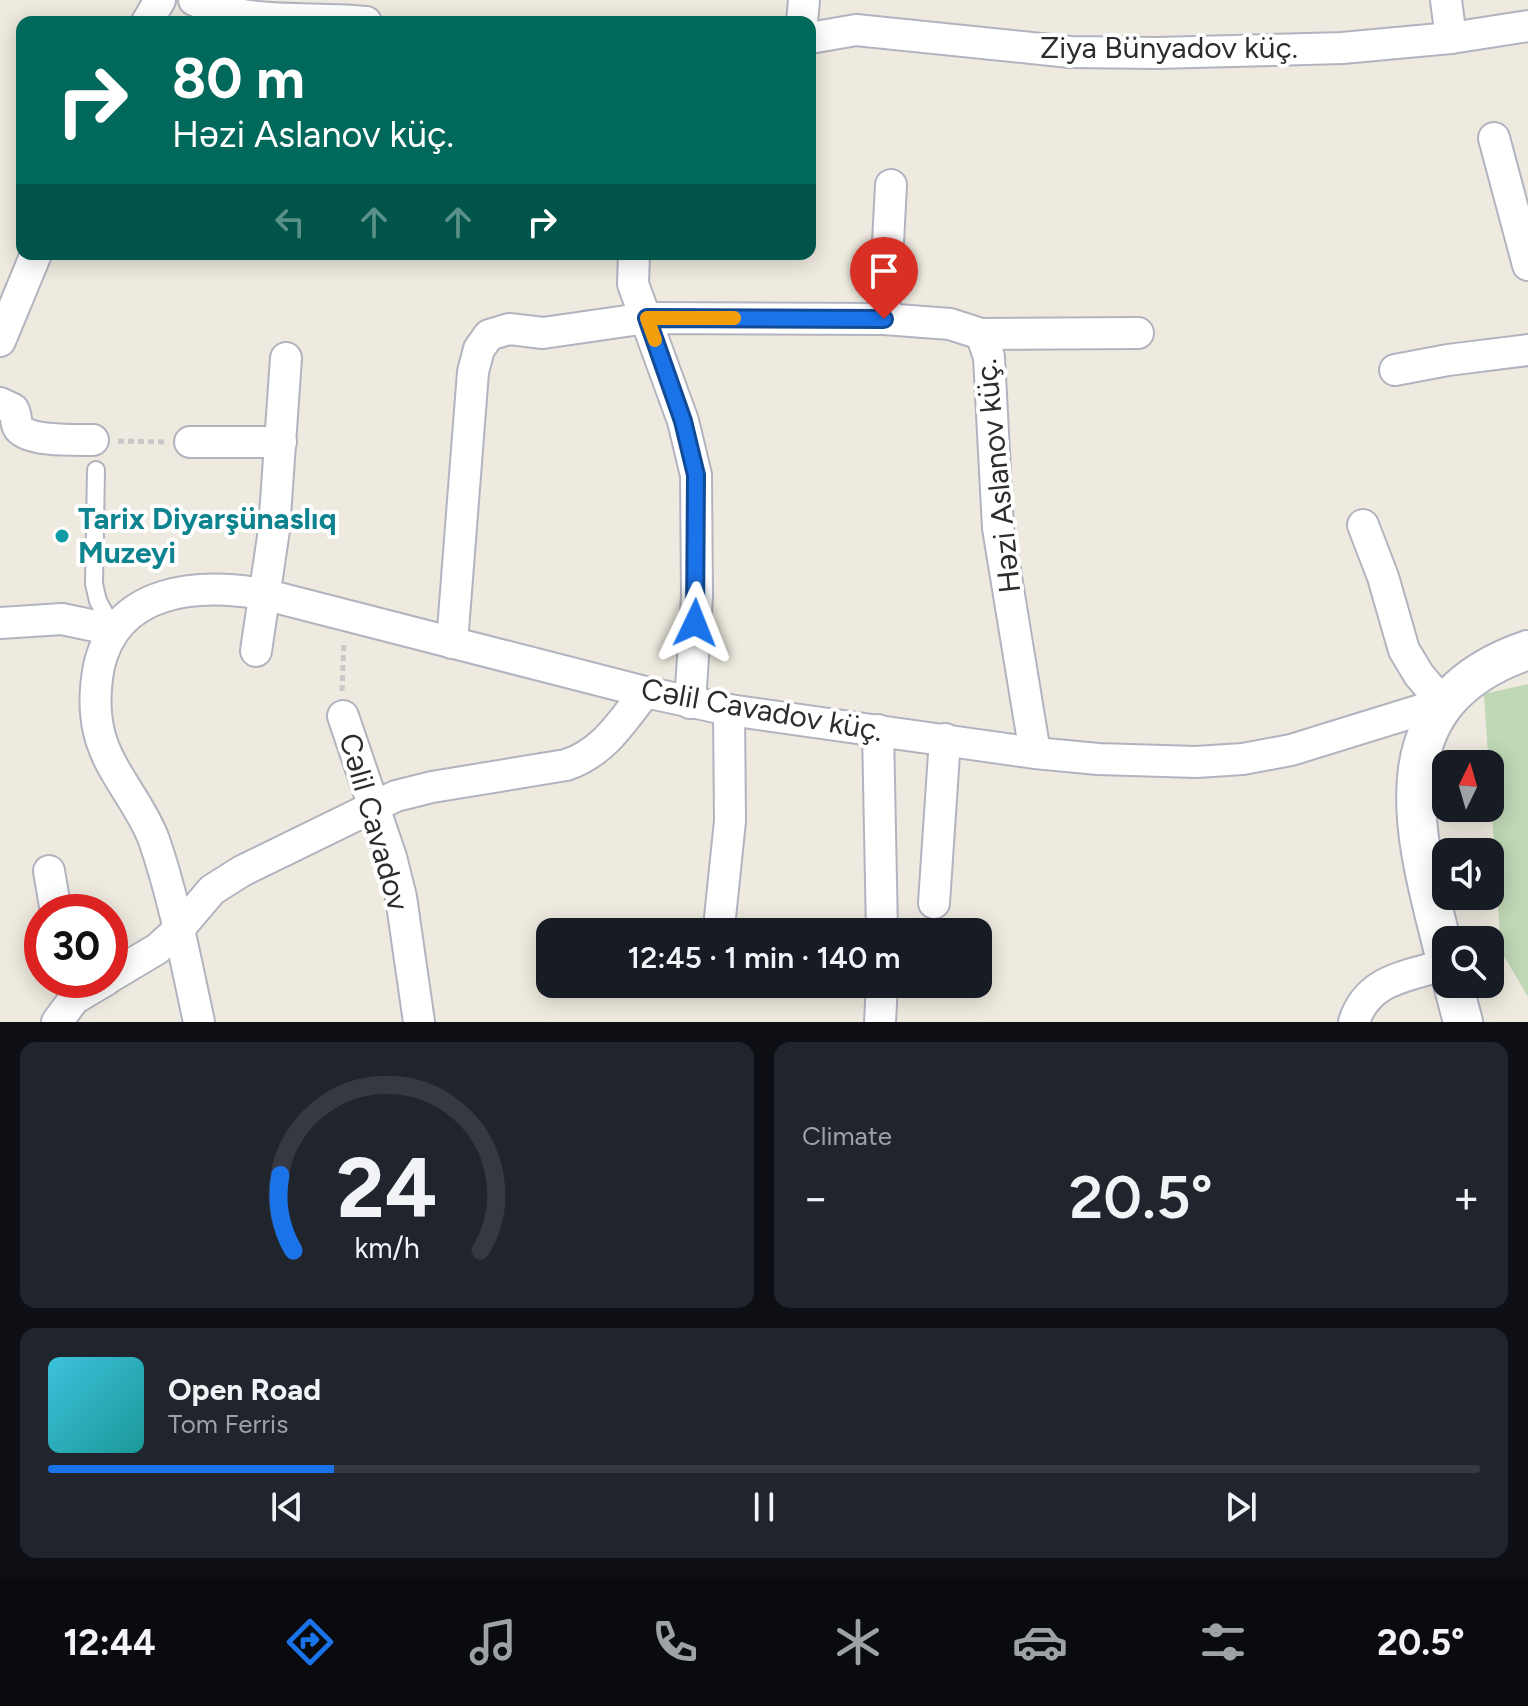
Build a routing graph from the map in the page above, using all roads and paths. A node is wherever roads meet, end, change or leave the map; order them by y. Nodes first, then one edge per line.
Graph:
1 (194, 0) edge
2 (1446, 0) edge
3 (260, 16) edge
4 (1528, 26) edge
5 (816, 37) edge
6 (1451, 38) junction
7 (1494, 138) dead end
8 (891, 185) dead end
9 (34, 260) edge
10 (634, 260) edge
11 (1528, 265) edge
12 (647, 318) junction
13 (884, 319) junction
14 (1138, 333) dead end
15 (981, 334) junction
16 (0, 341) edge
17 (1528, 350) edge
18 (286, 358) dead end
19 (1395, 370) dead end
20 (0, 403) edge
21 (190, 442) joint
22 (281, 442) junction
23 (94, 455) junction
24 (1363, 525) dead end
25 (263, 594) junction
26 (346, 617) junction
27 (0, 623) edge
28 (114, 630) junction
29 (452, 643) junction
30 (1528, 650) edge
31 (256, 651) dead end
32 (645, 692) junction
33 (690, 703) junction
34 (1443, 703) junction
35 (729, 710) junction
36 (343, 716) joint
37 (878, 730) junction
38 (945, 739) junction
39 (1035, 753) junction
40 (373, 807) junction
41 (49, 871) dead end
42 (53, 894) edge
43 (934, 903) dead end
44 (720, 918) edge
45 (882, 918) edge
46 (1438, 926) edge
47 (178, 930) junction
48 (128, 967) edge
49 (1432, 967) edge
50 (881, 998) edge
51 (1457, 998) edge
52 (199, 1022) edge
53 (419, 1022) edge
54 (880, 1022) edge
55 (1354, 1022) edge
56 (1463, 1022) edge

1 - 3 street
2 - 6 street
4 - 6 street, Ziya Bünyadov küç.
5 - 6 street, Ziya Bünyadov küç.
7 - 11 street
8 - 13 street
9 - 16 street
10 - 12 street
12 - 13 street, Həzi Aslanov küç.
12 - 29 street, Həzi Aslanov küç.
12 - 33 street
13 - 15 street, Həzi Aslanov küç.
14 - 15 street
15 - 39 street, Həzi Aslanov küç.
17 - 19 street
18 - 22 street
20 - 23 street
21 - 22 street
21 - 23 path
22 - 25 street
23 - 28 lane
24 - 34 street
25 - 26 street, Cəlil Cavadov küç.
25 - 28 street, Cəlil Cavadov küç.
25 - 31 street
26 - 29 street, Cəlil Cavadov küç.
26 - 36 path
27 - 28 street
28 - 47 street
29 - 32 street, Cəlil Cavadov küç.
30 - 34 street
32 - 33 street, Cəlil Cavadov küç.
32 - 40 street
33 - 35 street, Cəlil Cavadov küç.
34 - 39 street, Cəlil Cavadov küç.
34 - 46 street
35 - 37 street, Cəlil Cavadov küç.
35 - 44 street
36 - 40 street, Cəlil Cavadov
37 - 38 street, Cəlil Cavadov küç.
37 - 45 street
38 - 39 street, Cəlil Cavadov küç.
38 - 43 street
40 - 47 street
40 - 53 street, Cəlil Cavadov
41 - 42 street
47 - 48 street
47 - 52 street
49 - 55 street
50 - 54 street
51 - 56 street

